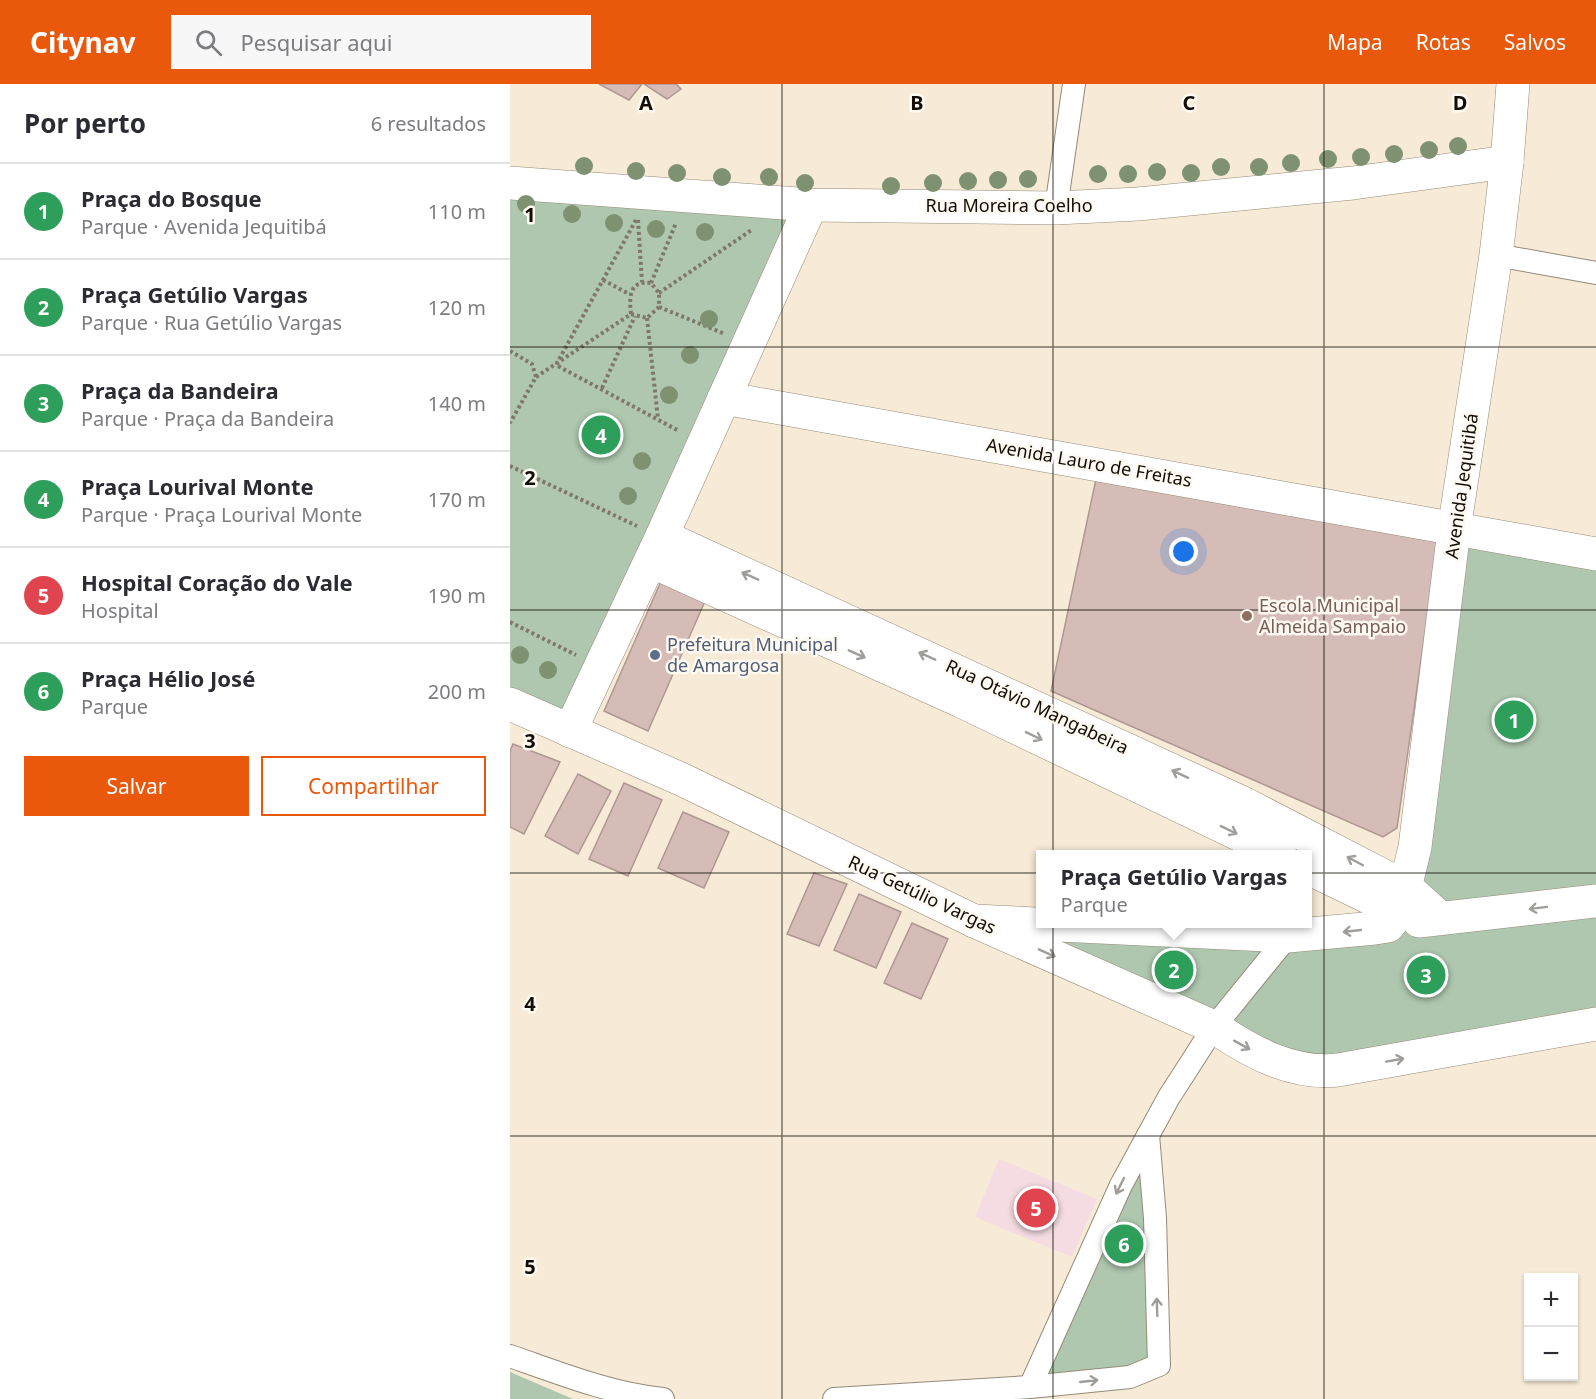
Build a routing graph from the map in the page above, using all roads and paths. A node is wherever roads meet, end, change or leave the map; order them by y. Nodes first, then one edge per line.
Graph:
1 (1074, 84) edge
2 (1513, 84) edge
3 (1508, 162) junction
4 (510, 183) edge
5 (687, 198) junction
6 (811, 205) junction
7 (1056, 208) junction
8 (761, 223) dead end
9 (1496, 255) junction
10 (1596, 273) edge
11 (603, 280) junction
12 (642, 282) junction
13 (651, 283) junction
14 (659, 293) junction
15 (629, 294) junction
16 (659, 307) junction
17 (633, 315) junction
18 (646, 318) junction
19 (750, 343) junction
20 (510, 351) edge
21 (556, 365) junction
22 (536, 377) junction
23 (602, 388) junction
24 (724, 398) junction
25 (658, 419) junction
26 (510, 423) edge
27 (703, 445) junction
28 (510, 466) edge
29 (1454, 530) junction
30 (656, 548) junction
31 (1596, 554) edge
32 (510, 622) edge
33 (600, 667) junction
34 (968, 689) junction
35 (510, 704) edge
36 (570, 731) junction
37 (1271, 850) edge
38 (1312, 870) edge
39 (1596, 901) edge
40 (1398, 909) junction
41 (974, 921) junction
42 (1036, 924) edge
43 (1121, 928) edge
44 (1288, 936) junction
45 (1596, 1024) edge
46 (1214, 1027) junction
47 (1148, 1135) junction
48 (510, 1356) edge
49 (1030, 1387) junction
50 (663, 1399) edge
51 (834, 1399) edge

1 - 7 street
2 - 3 street, Avenida Jequitibá
3 - 7 street, Rua Moreira Coelho
3 - 9 street, Avenida Jequitibá
4 - 5 street, Rua Moreira Coelho
5 - 6 street, Rua Moreira Coelho
5 - 13 path
6 - 7 street, Rua Moreira Coelho
6 - 19 street
8 - 14 path
9 - 10 street
9 - 29 street, Avenida Jequitibá
11 - 12 path
11 - 15 path
11 - 21 path
12 - 13 path
12 - 15 path
13 - 14 path
14 - 16 path
15 - 17 path
16 - 18 path
16 - 19 path
17 - 18 path
17 - 21 path
17 - 23 path
18 - 25 path
19 - 24 street
20 - 22 path
21 - 22 path
21 - 23 path
22 - 26 path
23 - 25 path
24 - 27 street
24 - 29 street, Avenida Lauro de Freitas
25 - 27 path
27 - 30 street
28 - 30 path
29 - 31 street, Avenida Lauro de Freitas
29 - 40 street, Avenida Jequitibá
30 - 33 street
30 - 34 street, Rua Otávio Mangabeira
32 - 33 path
33 - 36 street
34 -> 37 street, Rua Otávio Mangabeira
40 -> 34 street, Rua Otávio Mangabeira
35 - 36 street, Rua Getúlio Vargas
36 - 41 street, Rua Getúlio Vargas
38 - 40 street
39 -> 40 street
40 -> 44 street
41 - 42 street
41 -> 46 street, Rua Getúlio Vargas
43 - 44 street
44 - 46 street
46 -> 45 street, Rua Getúlio Vargas
46 - 47 street
47 -> 49 street
49 -> 47 street
48 - 50 street
49 - 51 street

